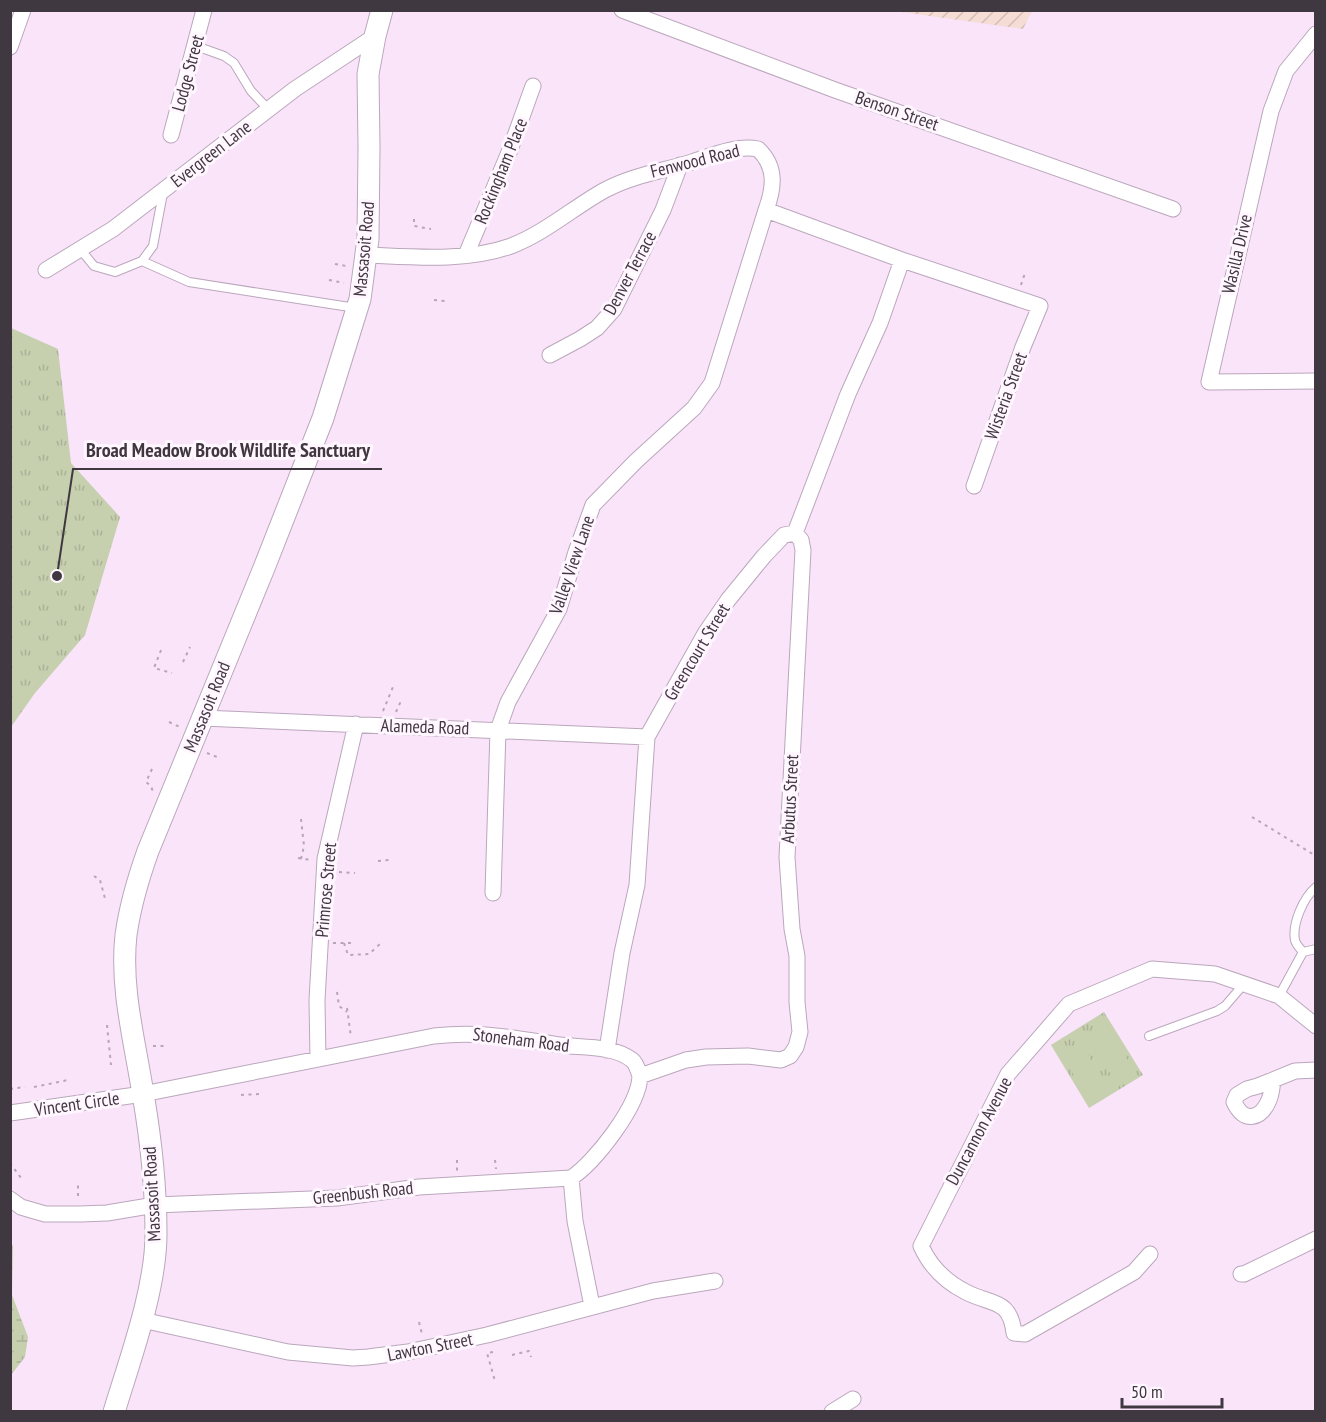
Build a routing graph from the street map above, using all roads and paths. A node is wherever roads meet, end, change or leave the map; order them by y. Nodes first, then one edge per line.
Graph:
1 (22, 10) edge
2 (204, 10) edge
3 (382, 10) edge
4 (622, 10) edge
5 (1316, 34) edge
6 (375, 36) junction
7 (196, 46) junction
8 (10, 47) edge
9 (534, 86) dead end
10 (268, 109) junction
11 (171, 135) dead end
12 (680, 165) junction
13 (164, 191) junction
14 (1173, 209) dead end
15 (766, 210) junction
16 (414, 219) dead end
17 (431, 229) dead end
18 (80, 249) junction
19 (367, 255) junction
20 (466, 255) junction
21 (902, 260) junction
22 (142, 261) junction
23 (46, 270) dead end
24 (329, 280) dead end
25 (350, 284) dead end
26 (434, 300) dead end
27 (446, 301) dead end
28 (358, 308) junction
29 (549, 355) dead end
30 (1316, 381) edge
31 (974, 486) dead end
32 (795, 533) junction
33 (189, 647) dead end
34 (161, 650) dead end
35 (183, 662) dead end
36 (172, 673) dead end
37 (393, 687) dead end
38 (202, 718) junction
39 (356, 724) junction
40 (378, 725) junction
41 (498, 730) junction
42 (647, 736) junction
43 (153, 769) dead end
44 (154, 798) dead end
45 (1252, 817) dead end
46 (300, 819) dead end
47 (299, 847) dead end
48 (304, 848) junction
49 (1316, 856) edge
50 (301, 859) dead end
51 (389, 860) dead end
52 (378, 861) dead end
53 (340, 872) dead end
54 (355, 873) dead end
55 (94, 876) dead end
56 (1316, 887) edge
57 (493, 892) dead end
58 (106, 902) dead end
59 (321, 943) junction
60 (344, 943) junction
61 (351, 943) dead end
62 (380, 944) dead end
63 (1316, 949) edge
64 (1303, 952) junction
65 (1244, 984) junction
66 (337, 992) dead end
67 (1279, 996) junction
68 (107, 1025) dead end
69 (1316, 1026) edge
70 (1149, 1036) dead end
71 (151, 1046) dead end
72 (165, 1046) dead end
73 (607, 1050) junction
74 (355, 1052) junction
75 (318, 1059) junction
76 (111, 1065) dead end
77 (1316, 1070) edge
78 (640, 1076) junction
79 (68, 1080) dead end
80 (1273, 1080) dead end
81 (26, 1087) dead end
82 (34, 1087) dead end
83 (10, 1089) edge
84 (143, 1094) junction
85 (241, 1095) dead end
86 (261, 1098) dead end
87 (10, 1113) edge
88 (12, 1162) edge
89 (21, 1178) dead end
90 (571, 1178) junction
91 (78, 1182) dead end
92 (78, 1196) dead end
93 (10, 1199) edge
94 (155, 1205) junction
95 (1316, 1239) edge
96 (1150, 1254) dead end
97 (1241, 1274) dead end
98 (715, 1281) dead end
99 (592, 1306) junction
100 (142, 1320) junction
101 (493, 1352) dead end
102 (512, 1355) dead end
103 (531, 1357) dead end
104 (495, 1381) dead end
105 (853, 1400) dead end
106 (114, 1412) edge
107 (832, 1412) edge

1 - 8 street
2 - 7 street, Lodge Street
3 - 6 main road, Massasoit Road
4 - 14 street, Benson Street
5 - 30 street, Wasilla Drive
6 - 10 street, Evergreen Lane
6 - 19 main road, Massasoit Road
7 - 10 lane
7 - 11 street, Lodge Street
9 - 20 street, Rockingham Place
10 - 13 street, Evergreen Lane
12 - 15 street, Fenwood Road
12 - 20 street, Fenwood Road
12 - 29 street, Denver Terrace
13 - 18 street, Evergreen Lane
13 - 22 lane
15 - 21 street
15 - 41 street, Valley View Lane
16 - 17 path
18 - 22 lane
18 - 23 street, Evergreen Lane
19 - 20 street, Fenwood Road
19 - 28 main road, Massasoit Road
21 - 31 street, Wisteria Street
21 - 32 street
22 - 28 lane
24 - 25 path
26 - 27 path
28 - 38 main road, Massasoit Road
32 - 42 street, Greencourt Street
32 - 78 street, Arbutus Street
33 - 35 path
34 - 36 path
37 - 40 path
38 - 39 street, Alameda Road
38 - 84 main road, Massasoit Road
39 - 40 street, Alameda Road
39 - 59 street, Primrose Street
40 - 41 street, Alameda Road
41 - 42 street, Alameda Road
41 - 57 street, Valley View Lane
42 - 73 street, Greencourt Street
43 - 44 path
45 - 49 path
46 - 48 path
47 - 48 path
48 - 50 path
51 - 52 path
53 - 54 path
55 - 58 path
56 - 64 lane
59 - 60 path
59 - 75 street, Primrose Street
60 - 61 path
60 - 62 path
63 - 64 lane
64 - 67 lane
65 - 67 street, Duncannon Avenue
65 - 70 lane
65 - 96 street, Duncannon Avenue
66 - 74 path
67 - 69 street, Duncannon Avenue
68 - 76 path
71 - 72 path
73 - 74 street, Stoneham Road
73 - 78 street, Stoneham Road
74 - 75 street, Stoneham Road
75 - 84 street, Stoneham Road
77 - 80 street
78 - 90 street
79 - 82 path
81 - 83 path
84 - 87 street, Vincent Circle
84 - 94 main road, Massasoit Road
85 - 86 path
88 - 89 path
90 - 94 street, Greenbush Road
90 - 99 street
91 - 92 path
93 - 94 street, Greenbush Road
94 - 100 main road, Massasoit Road
95 - 97 street
98 - 99 street, Lawton Street
99 - 100 street, Lawton Street
100 - 106 main road, Massasoit Road
101 - 104 path
102 - 103 path
105 - 107 street

